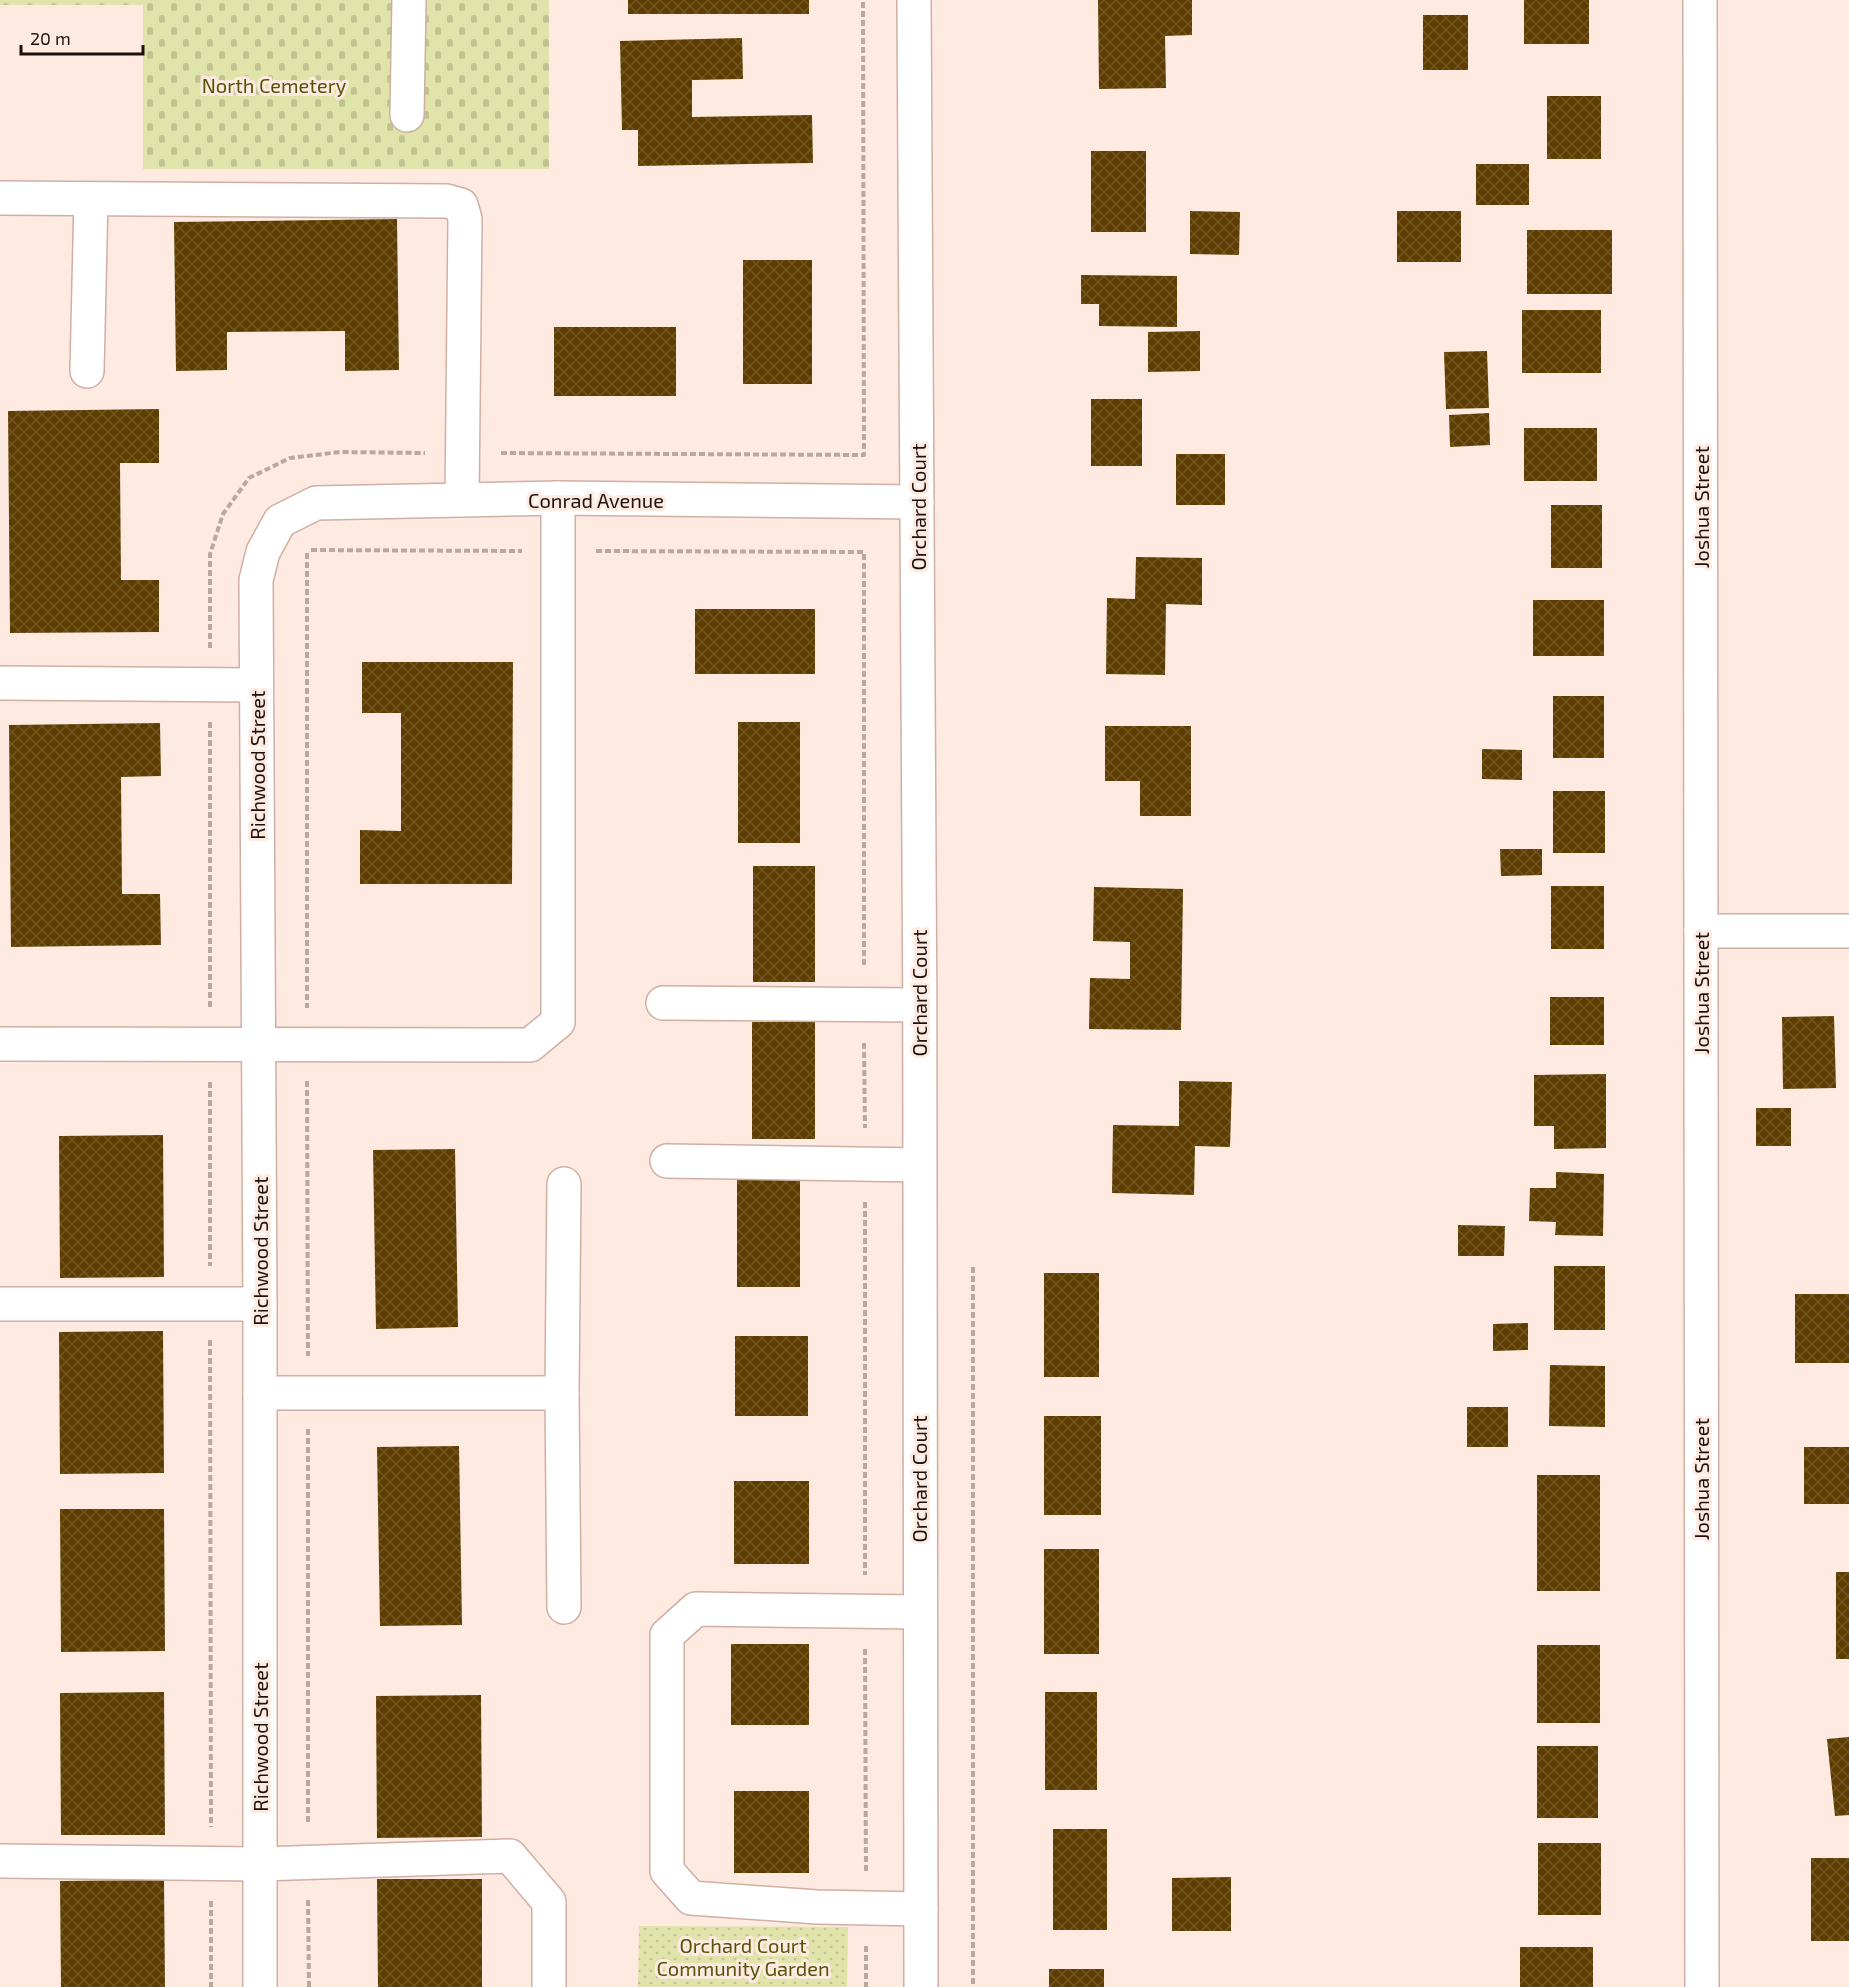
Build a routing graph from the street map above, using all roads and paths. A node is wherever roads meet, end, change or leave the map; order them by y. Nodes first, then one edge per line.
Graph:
1 (410, 0) edge
2 (863, 0) edge
3 (914, 0) edge
4 (1700, 0) edge
5 (407, 115) dead end
6 (0, 198) edge
7 (91, 199) junction
8 (87, 371) dead end
9 (463, 453) junction
10 (558, 498) junction
11 (462, 500) junction
12 (917, 502) junction
13 (280, 521) joint
14 (0, 683) edge
15 (210, 684) junction
16 (256, 685) junction
17 (1701, 931) junction
18 (1849, 931) edge
19 (663, 1003) dead end
20 (919, 1005) junction
21 (0, 1044) edge
22 (210, 1045) junction
23 (259, 1045) junction
24 (667, 1161) dead end
25 (919, 1165) junction
26 (564, 1184) dead end
27 (973, 1267) dead end
28 (0, 1304) edge
29 (210, 1304) junction
30 (260, 1304) junction
31 (260, 1393) junction
32 (562, 1393) junction
33 (564, 1607) dead end
34 (919, 1612) junction
35 (0, 1861) edge
36 (211, 1864) junction
37 (260, 1864) junction
38 (921, 1909) junction
39 (212, 1987) edge
40 (260, 1987) edge
41 (549, 1987) edge
42 (921, 1987) edge
43 (973, 1987) edge
44 (1702, 1987) edge

1 - 5 street
2 - 9 path
3 - 12 street, Orchard Court
4 - 17 street, Joshua Street
6 - 7 street
7 - 8 street
7 - 9 street
9 - 11 street
9 - 15 path
10 - 11 street, Conrad Avenue
10 - 12 street, Conrad Avenue
10 - 23 street
11 - 13 street, Conrad Avenue
12 - 20 street, Orchard Court
13 - 16 street, Richwood Street
14 - 15 street
15 - 16 street
15 - 22 path
16 - 23 street, Richwood Street
17 - 18 street
17 - 44 street, Joshua Street
19 - 20 street
20 - 25 street, Orchard Court
21 - 22 street
22 - 23 street
22 - 29 path
23 - 30 street, Richwood Street
24 - 25 street
25 - 34 street, Orchard Court
26 - 32 street
27 - 43 path
28 - 29 street
29 - 30 street
29 - 36 path
30 - 31 street, Richwood Street
31 - 32 street
31 - 37 street, Richwood Street
32 - 33 street
34 - 38 street, Orchard Court
34 - 38 street
35 - 36 street
36 - 37 street
36 - 39 path
37 - 40 street, Richwood Street
37 - 41 street
38 - 42 street, Orchard Court

